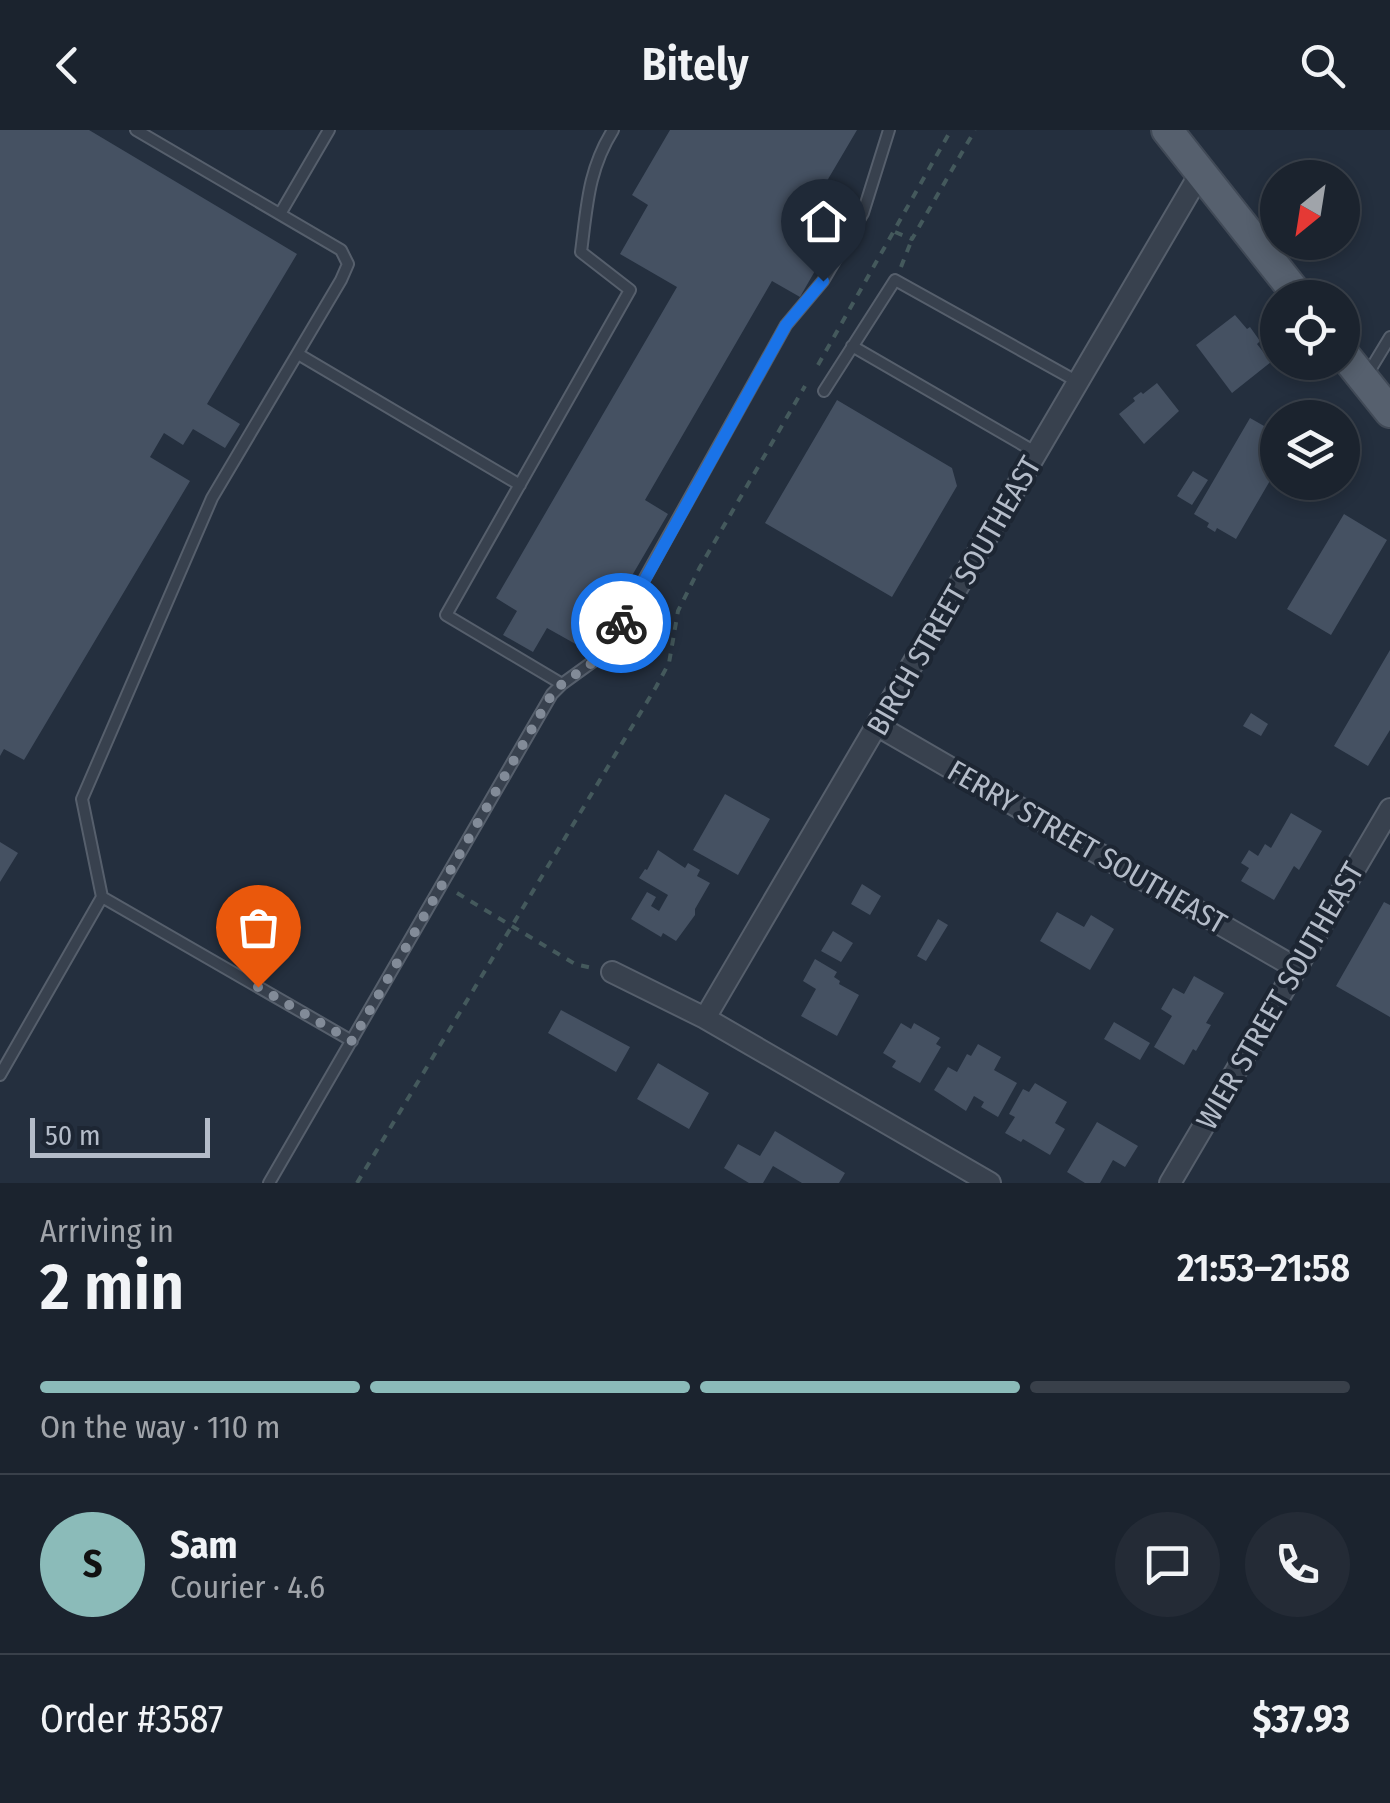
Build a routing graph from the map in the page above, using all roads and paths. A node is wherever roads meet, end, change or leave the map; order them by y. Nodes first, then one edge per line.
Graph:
1 (136, 130) edge
2 (328, 130) edge
3 (613, 130) edge
4 (888, 130) edge
5 (952, 130) edge
6 (976, 130) edge
7 (1167, 130) edge
8 (1201, 172) junction
9 (280, 214) junction
10 (895, 232) junction
11 (912, 239) junction
12 (910, 248) dead end
13 (1286, 280) edge
14 (1390, 337) edge
15 (852, 346) junction
16 (298, 354) junction
17 (817, 366) dead end
18 (1360, 374) edge
19 (1364, 379) junction
20 (1078, 382) junction
21 (808, 383) dead end
22 (824, 392) dead end
23 (1390, 412) edge
24 (1037, 453) junction
25 (520, 484) junction
26 (562, 684) junction
27 (878, 726) junction
28 (1390, 809) edge
29 (442, 884) junction
30 (102, 897) junction
31 (511, 926) junction
32 (1296, 968) junction
33 (612, 972) joint
34 (705, 1018) junction
35 (352, 1041) junction
36 (0, 1075) edge
37 (269, 1183) edge
38 (357, 1183) edge
39 (990, 1183) edge
40 (1170, 1183) edge

1 - 9 lane
2 - 9 lane
3 - 25 lane
4 - 26 lane
5 - 10 path
6 - 11 path
7 - 8 main road
8 - 13 main road
8 - 20 street, BIRCH STREET SOUTHEAST
9 - 16 lane
10 - 11 path
10 - 17 path
11 - 12 path
14 - 19 lane
15 - 20 lane
15 - 22 lane
15 - 24 lane
16 - 25 lane
16 - 30 lane
18 - 19 main road
19 - 23 main road
20 - 24 street, BIRCH STREET SOUTHEAST
21 - 31 path
24 - 27 street, BIRCH STREET SOUTHEAST
25 - 26 lane
26 - 29 lane
27 - 32 street, FERRY STREET SOUTHEAST
27 - 34 street, BIRCH STREET SOUTHEAST
28 - 32 street, WIER STREET SOUTHEAST
29 - 31 path
29 - 35 lane
30 - 35 lane
30 - 36 lane
31 - 33 path
31 - 38 path
32 - 40 street, WIER STREET SOUTHEAST
33 - 34 street
34 - 39 street
35 - 37 lane

